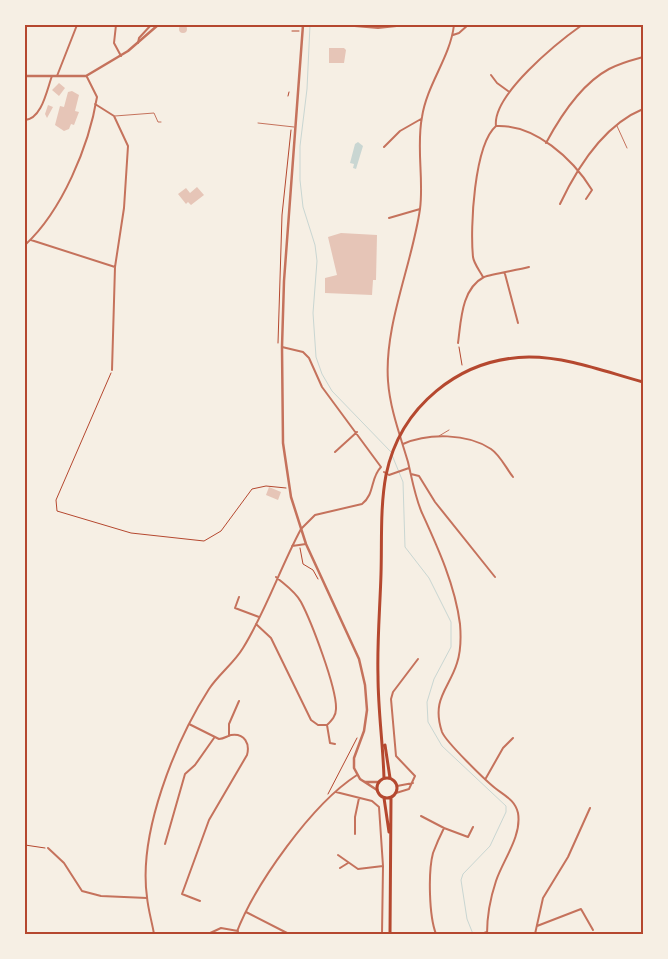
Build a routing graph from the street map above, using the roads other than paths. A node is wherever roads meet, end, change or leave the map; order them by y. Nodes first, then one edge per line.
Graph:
1 (77, 25) edge
2 (116, 25) edge
3 (151, 25) edge
4 (158, 25) edge
5 (303, 25) edge
6 (343, 25) edge
7 (406, 25) edge
8 (454, 25) edge
9 (468, 25) edge
10 (582, 25) edge
11 (453, 34) junction
12 (137, 44) junction
13 (121, 56) junction
14 (643, 57) edge
15 (491, 75) dead end
16 (25, 76) edge
17 (52, 76) junction
18 (57, 76) junction
19 (86, 76) junction
20 (508, 91) junction
21 (95, 104) junction
22 (643, 109) edge
23 (114, 116) junction
24 (421, 119) junction
25 (25, 120) edge
26 (161, 122) dead end
27 (258, 123) dead end
28 (496, 126) junction
29 (617, 126) junction
30 (295, 127) junction
31 (546, 142) junction
32 (384, 147) dead end
33 (628, 148) dead end
34 (578, 170) junction
35 (586, 199) dead end
36 (560, 204) dead end
37 (420, 209) junction
38 (389, 218) dead end
39 (31, 240) junction
40 (25, 245) edge
41 (115, 266) junction
42 (529, 267) dead end
43 (505, 274) junction
44 (484, 277) junction
45 (518, 323) dead end
46 (458, 343) road end
47 (282, 347) junction
48 (112, 370) road end
49 (643, 382) edge
50 (449, 430) dead end
51 (357, 432) junction
52 (439, 436) junction
53 (402, 444) junction
54 (335, 452) dead end
55 (409, 468) junction
56 (384, 472) dead end
57 (411, 474) junction
58 (513, 477) dead end
59 (301, 529) junction
60 (306, 544) junction
61 (292, 546) junction
62 (495, 577) dead end
63 (276, 578) junction
64 (239, 597) dead end
65 (259, 617) junction
66 (256, 624) junction
67 (418, 659) dead end
68 (239, 702) dead end
69 (189, 724) junction
70 (326, 725) junction
71 (229, 736) junction
72 (215, 738) junction
73 (383, 738) junction
74 (512, 738) dead end
75 (335, 744) dead end
76 (357, 775) junction
77 (384, 778) junction
78 (390, 778) junction
79 (486, 778) junction
80 (364, 782) junction
81 (379, 782) junction
82 (413, 783) junction
83 (397, 786) junction
84 (377, 790) junction
85 (336, 792) junction
86 (396, 793) junction
87 (360, 798) junction
88 (384, 798) junction
89 (391, 798) junction
90 (590, 808) dead end
91 (421, 816) dead end
92 (473, 827) dead end
93 (444, 828) junction
94 (355, 834) dead end
95 (390, 838) junction
96 (164, 844) dead end
97 (48, 848) road end
98 (338, 854) dead end
99 (348, 863) junction
100 (383, 866) junction
101 (340, 868) dead end
102 (147, 898) junction
103 (200, 901) dead end
104 (246, 912) junction
105 (537, 926) junction
106 (593, 930) dead end
107 (237, 932) edge
108 (487, 933) edge
109 (154, 934) edge
110 (208, 934) edge
111 (289, 934) edge
112 (382, 934) edge
113 (390, 934) edge
114 (436, 934) edge
115 (481, 934) edge
116 (535, 934) edge

1 - 18 street
2 - 13 street
3 - 12 street
4 - 12 street
5 - 30 street
6 - 7 street
8 - 11 street
9 - 11 street
10 - 20 street
11 - 24 street
12 - 13 street
13 - 19 street
14 - 31 street
15 - 20 street
16 - 17 street
17 - 18 street
17 - 25 street
18 - 19 street
19 - 21 street
20 - 28 street
21 - 23 street
21 - 39 street
22 - 29 street
23 - 26 lane
23 - 41 street
24 - 32 street
24 - 37 street
27 - 30 lane
28 - 31 street
28 - 44 street
29 - 33 lane
29 - 34 street
30 - 47 street
31 - 34 street
34 - 35 street
34 - 36 street
37 - 38 street
37 - 53 street
39 - 40 street
39 - 41 street
41 - 48 street
42 - 43 street
43 - 44 street
43 - 45 street
44 - 46 street
47 - 51 street
47 - 59 street
49 - 73 main road
50 - 52 lane
51 - 54 street
51 - 59 street
52 - 53 street
52 - 58 street
53 - 55 street
55 - 56 street
55 - 57 street
57 - 62 street
57 - 79 street
59 - 60 street
59 - 61 street
60 - 61 street
60 - 76 street
61 - 63 street
63 - 65 street
63 - 70 street
64 - 65 street
65 - 66 street
66 - 69 street
66 - 70 street
67 - 82 street
68 - 71 street
69 - 72 street
69 - 102 street
70 - 75 street
71 - 72 street
71 - 103 street
72 - 96 street
73 - 77 main road
73 - 78 main road
74 - 79 street
76 - 80 street
76 - 85 street
77 - 78 main road
77 - 81 main road
78 - 83 main road
79 - 108 street
80 - 81 street
80 - 84 street
81 - 84 main road
82 - 83 street
82 - 86 street
83 - 86 main road
84 - 88 main road
85 - 87 street
85 - 104 street
86 - 89 main road
87 - 94 street
87 - 100 street
88 - 89 main road
88 - 95 main road
89 - 95 main road
90 - 105 street
91 - 93 street
92 - 93 street
93 - 114 street
95 - 113 main road
97 - 102 street
98 - 99 street
99 - 100 street
99 - 101 street
100 - 112 street
102 - 109 street
104 - 107 street
104 - 111 street
105 - 106 street
105 - 116 street
107 - 110 street
108 - 115 street

